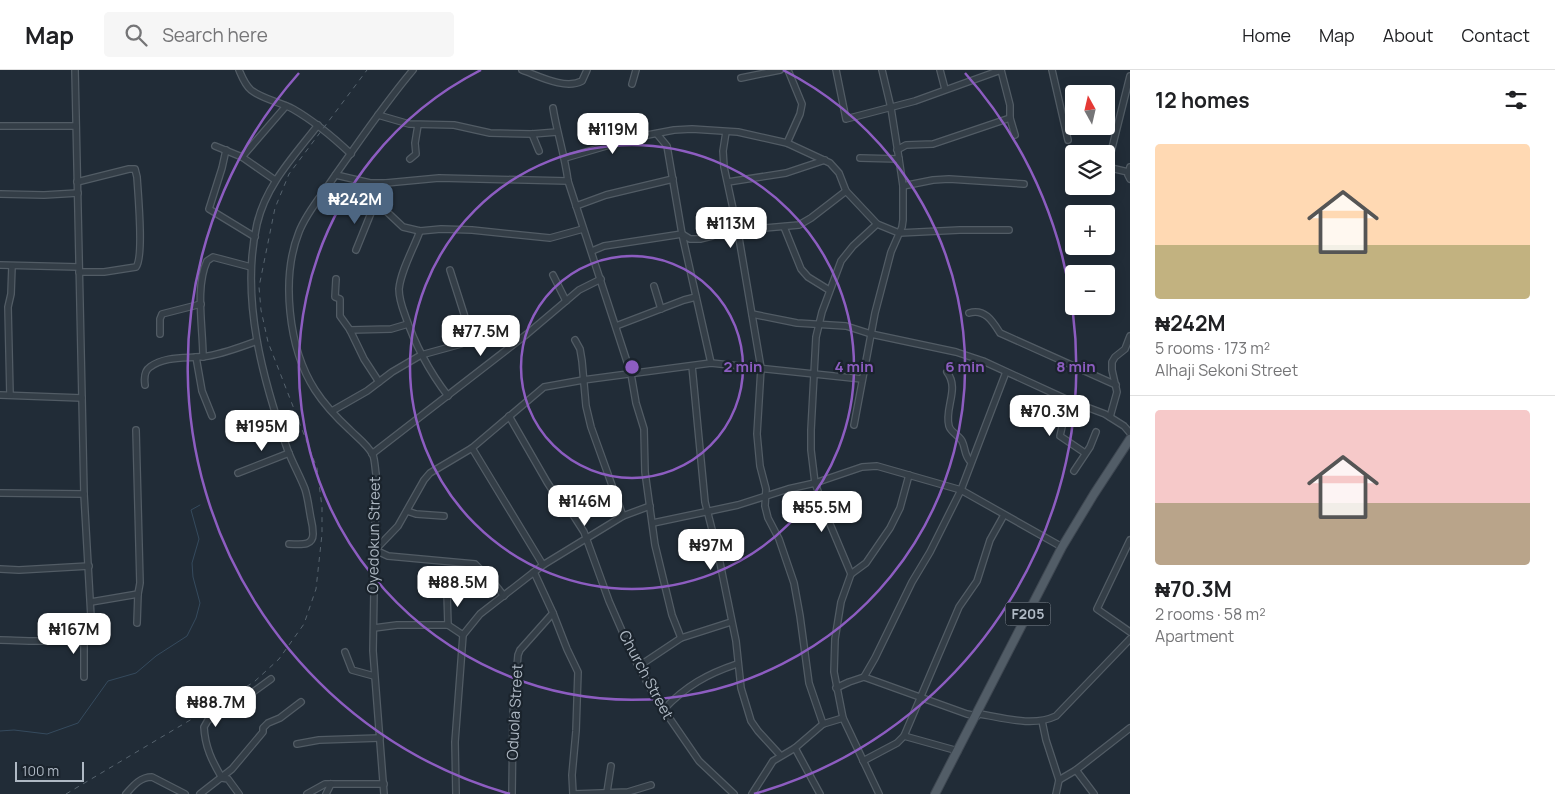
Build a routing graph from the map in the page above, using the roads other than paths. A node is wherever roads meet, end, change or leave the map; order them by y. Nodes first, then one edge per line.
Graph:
1 (75, 70) edge
2 (239, 70) edge
3 (413, 70) edge
4 (523, 70) edge
5 (587, 70) edge
6 (636, 70) edge
7 (780, 70) edge
8 (788, 70) edge
9 (836, 70) edge
10 (882, 70) edge
11 (940, 70) edge
12 (1001, 70) edge
13 (1052, 70) edge
14 (1130, 76) edge
15 (741, 78) dead end
16 (632, 84) dead end
17 (945, 89) junction
18 (286, 106) junction
19 (553, 108) dead end
20 (891, 108) junction
21 (378, 115) junction
22 (1010, 118) junction
23 (318, 125) junction
24 (418, 125) junction
25 (0, 126) edge
26 (76, 126) junction
27 (557, 132) junction
28 (726, 132) junction
29 (532, 134) junction
30 (657, 134) junction
31 (1015, 135) dead end
32 (1068, 140) dead end
33 (787, 143) junction
34 (215, 146) dead end
35 (226, 150) junction
36 (897, 150) junction
37 (539, 151) dead end
38 (351, 154) junction
39 (242, 157) junction
40 (565, 158) junction
41 (860, 158) dead end
42 (410, 159) dead end
43 (899, 159) junction
44 (825, 160) junction
45 (1129, 169) edge
46 (336, 175) junction
47 (673, 179) junction
48 (1130, 179) edge
49 (275, 180) junction
50 (568, 181) junction
51 (77, 182) junction
52 (728, 182) junction
53 (386, 183) junction
54 (1024, 184) dead end
55 (903, 186) junction
56 (846, 191) junction
57 (78, 193) junction
58 (0, 194) edge
59 (320, 198) junction
60 (576, 206) junction
61 (373, 208) junction
62 (386, 211) junction
63 (877, 224) junction
64 (784, 227) junction
65 (583, 229) junction
66 (1009, 230) dead end
67 (420, 231) junction
68 (738, 232) junction
69 (899, 233) junction
70 (682, 234) junction
71 (255, 236) junction
72 (356, 250) dead end
73 (592, 250) junction
74 (0, 266) edge
75 (12, 266) junction
76 (251, 267) junction
77 (79, 269) junction
78 (450, 270) dead end
79 (553, 275) dead end
80 (336, 279) dead end
81 (601, 279) junction
82 (654, 286) dead end
83 (829, 290) junction
84 (696, 298) junction
85 (566, 301) junction
86 (200, 304) junction
87 (661, 309) junction
88 (970, 313) dead end
89 (752, 314) junction
90 (408, 324) junction
91 (820, 325) junction
92 (616, 326) junction
93 (350, 330) junction
94 (160, 334) dead end
95 (871, 334) junction
96 (1130, 336) edge
97 (575, 340) dead end
98 (257, 342) junction
99 (421, 356) junction
100 (200, 357) junction
101 (711, 363) junction
102 (692, 366) junction
103 (761, 368) junction
104 (947, 372) dead end
105 (1006, 372) junction
106 (631, 374) junction
107 (815, 375) junction
108 (862, 379) junction
109 (583, 380) junction
110 (379, 382) junction
111 (145, 384) dead end
112 (1116, 386) junction
113 (0, 395) edge
114 (10, 395) junction
115 (448, 396) junction
116 (82, 398) junction
117 (1068, 400) junction
118 (332, 411) junction
119 (212, 416) dead end
120 (509, 416) junction
121 (1110, 417) junction
122 (854, 425) dead end
123 (136, 430) dead end
124 (1096, 432) dead end
125 (1130, 433) edge
126 (1130, 439) edge
127 (1130, 444) edge
128 (472, 448) junction
129 (289, 453) junction
130 (1085, 453) junction
131 (372, 454) junction
132 (971, 462) junction
133 (1074, 471) dead end
134 (238, 473) dead end
135 (909, 475) junction
136 (815, 483) junction
137 (961, 490) junction
138 (0, 493) edge
139 (84, 494) junction
140 (766, 496) junction
141 (650, 506) junction
142 (407, 511) junction
143 (708, 512) junction
144 (1004, 515) junction
145 (444, 516) dead end
146 (623, 516) junction
147 (653, 523) junction
148 (586, 540) junction
149 (1130, 540) edge
150 (290, 544) dead end
151 (1062, 547) junction
152 (375, 553) junction
153 (543, 565) junction
154 (89, 566) junction
155 (0, 569) edge
156 (534, 572) junction
157 (851, 574) junction
158 (446, 592) dead end
159 (138, 594) junction
160 (504, 596) junction
161 (91, 602) junction
162 (553, 613) junction
163 (731, 622) junction
164 (138, 623) dead end
165 (448, 625) junction
166 (374, 628) junction
167 (1130, 632) edge
168 (84, 633) junction
169 (462, 635) junction
170 (681, 638) junction
171 (1130, 639) edge
172 (0, 640) edge
173 (1015, 643) junction
174 (345, 652) dead end
175 (737, 664) junction
176 (639, 666) junction
177 (374, 676) junction
178 (84, 677) dead end
179 (864, 677) junction
180 (271, 679) dead end
181 (836, 688) junction
182 (919, 698) junction
183 (301, 702) dead end
184 (664, 709) junction
185 (978, 715) junction
186 (842, 718) junction
187 (1042, 721) junction
188 (822, 724) junction
189 (1130, 728) edge
190 (904, 736) junction
191 (380, 738) junction
192 (297, 744) dead end
193 (795, 748) junction
194 (958, 751) junction
195 (780, 755) junction
196 (863, 761) junction
197 (611, 766) dead end
198 (1076, 770) junction
199 (222, 778) junction
200 (1059, 780) junction
201 (331, 784) junction
202 (384, 784) junction
203 (651, 785) dead end
204 (607, 792) junction
205 (126, 794) edge
206 (184, 794) edge
207 (200, 794) edge
208 (239, 794) edge
209 (307, 794) edge
210 (326, 794) edge
211 (384, 794) edge
212 (456, 794) edge
213 (512, 794) edge
214 (573, 794) edge
215 (734, 794) edge
216 (752, 794) edge
217 (820, 794) edge
218 (880, 794) edge
219 (937, 794) edge
220 (1056, 794) edge
221 (1094, 794) edge

1 - 26 street
2 - 18 street
3 - 21 street, Oyedokun Street
4 - 5 street
6 - 16 street
7 - 15 street
8 - 33 street
9 - 20 street
10 - 20 street
11 - 17 street
12 - 17 street
12 - 22 street
13 - 32 street
14 - 45 street
17 - 20 street
18 - 23 street
18 - 39 street
19 - 27 street
20 - 36 street
21 - 24 street
21 - 38 street, Oyedokun Street
22 - 31 street
22 - 36 street
23 - 38 street
23 - 49 street
24 - 29 street
24 - 42 street
25 - 26 street
26 - 51 street
27 - 29 street
27 - 40 street
28 - 30 street
28 - 33 street
28 - 52 street
29 - 37 street
30 - 40 street
30 - 47 street
33 - 44 street
34 - 35 street
35 - 39 street
35 - 71 street
36 - 43 street
38 - 46 street, Oyedokun Street
39 - 49 street
40 - 50 street
41 - 43 street
43 - 55 street
44 - 52 street
44 - 56 street
45 - 48 street
46 - 53 street
46 - 59 street, Oyedokun Street
47 - 60 street
47 - 70 street
49 - 71 street
50 - 53 street
50 - 60 street
51 - 57 street
51 - 77 street
52 - 68 street
53 - 62 street
54 - 55 street
55 - 69 street
56 - 63 street
56 - 64 street
57 - 58 street
57 - 77 street
59 - 61 street
59 - 118 street, Oyedokun Street
60 - 65 street
61 - 62 street
61 - 72 street
62 - 67 street
63 - 69 street
63 - 83 street
64 - 68 street
64 - 83 street
65 - 67 street
65 - 73 street
66 - 69 street
67 - 90 street
68 - 70 street
68 - 89 street
69 - 95 street
70 - 73 street
70 - 84 street
71 - 76 street
73 - 81 street
74 - 75 street
75 - 77 street
75 - 114 street
76 - 86 street
76 - 98 street
77 - 116 street
78 - 99 street
79 - 85 street
80 - 93 street
81 - 85 street
81 - 92 street
82 - 87 street
83 - 91 street
84 - 87 street
84 - 101 street
85 - 115 street
86 - 94 street
86 - 100 street
87 - 92 street
88 - 112 street
89 - 91 street
89 - 103 street
90 - 93 street
90 - 99 street
91 - 95 street
91 - 107 street
92 - 106 street
93 - 110 street
95 - 105 street
95 - 108 street
96 - 112 street
97 - 109 street
98 - 100 street
98 - 129 street
99 - 110 street
99 - 115 street
100 - 111 street
100 - 119 street
101 - 102 street
101 - 103 street
102 - 106 street
102 - 143 street
103 - 107 street
103 - 140 street
104 - 132 street
105 - 117 street
105 - 132 street
106 - 109 street
106 - 141 street
107 - 108 street
107 - 136 street
108 - 122 street
109 - 120 street
109 - 146 street
110 - 118 street
112 - 121 street
113 - 114 street
114 - 116 street
115 - 131 street
116 - 139 street
117 - 121 street
117 - 130 street
118 - 131 street, Oyedokun Street
120 - 128 street
120 - 148 street, Church Street
121 - 125 street
123 - 159 street
124 - 130 street
126 - 151 main road, F205
127 - 173 main road, F205
128 - 142 street
128 - 153 street
129 - 134 street
129 - 150 street
130 - 133 street
131 - 152 street, Oyedokun Street
132 - 137 street
135 - 136 street
135 - 137 street
135 - 157 street
136 - 140 street
136 - 157 street
137 - 144 street
137 - 179 street
138 - 139 street
139 - 154 street
140 - 143 street
140 - 188 street
141 - 146 street
141 - 147 street
142 - 145 street
142 - 152 street
143 - 147 street
143 - 163 street
144 - 151 street
144 - 182 street
146 - 148 street
147 - 170 street
148 - 153 street
148 - 176 street, Church Street
149 - 167 street
151 - 173 main road, F205
152 - 160 street
152 - 166 street, Oyedokun Street
153 - 156 street
154 - 155 street
154 - 161 street
156 - 160 street
156 - 162 street
157 - 181 street
158 - 165 street
159 - 161 street
159 - 164 street
160 - 169 street
161 - 168 street
162 - 213 street, Oduola Street
162 - 214 street
163 - 170 street
163 - 175 street
165 - 166 street
165 - 169 street
166 - 177 street, Oyedokun Street
168 - 172 street
168 - 178 street
169 - 212 street
170 - 176 street
171 - 187 street
173 - 185 main road, F205
174 - 177 street
175 - 184 street
175 - 195 street
176 - 184 street, Church Street
177 - 191 street, Oyedokun Street
179 - 181 street
179 - 182 street
180 - 199 street
181 - 186 street
182 - 185 street
182 - 190 street
183 - 199 street
184 - 215 street, Church Street
185 - 187 street
185 - 194 main road, F205
185 - 219 main road, F205
186 - 188 street
186 - 196 street
187 - 200 street
188 - 193 street
189 - 198 street
190 - 194 street
190 - 196 street
191 - 192 street
191 - 202 street, Oyedokun Street
193 - 195 street
193 - 217 street
194 - 219 main road, F205
195 - 216 street
196 - 218 street
197 - 204 street
198 - 200 street
198 - 221 street
199 - 207 street
199 - 208 street
200 - 220 street
201 - 202 street
201 - 209 street
201 - 210 street
202 - 211 street, Oyedokun Street
203 - 204 street
204 - 214 street
205 - 206 street

